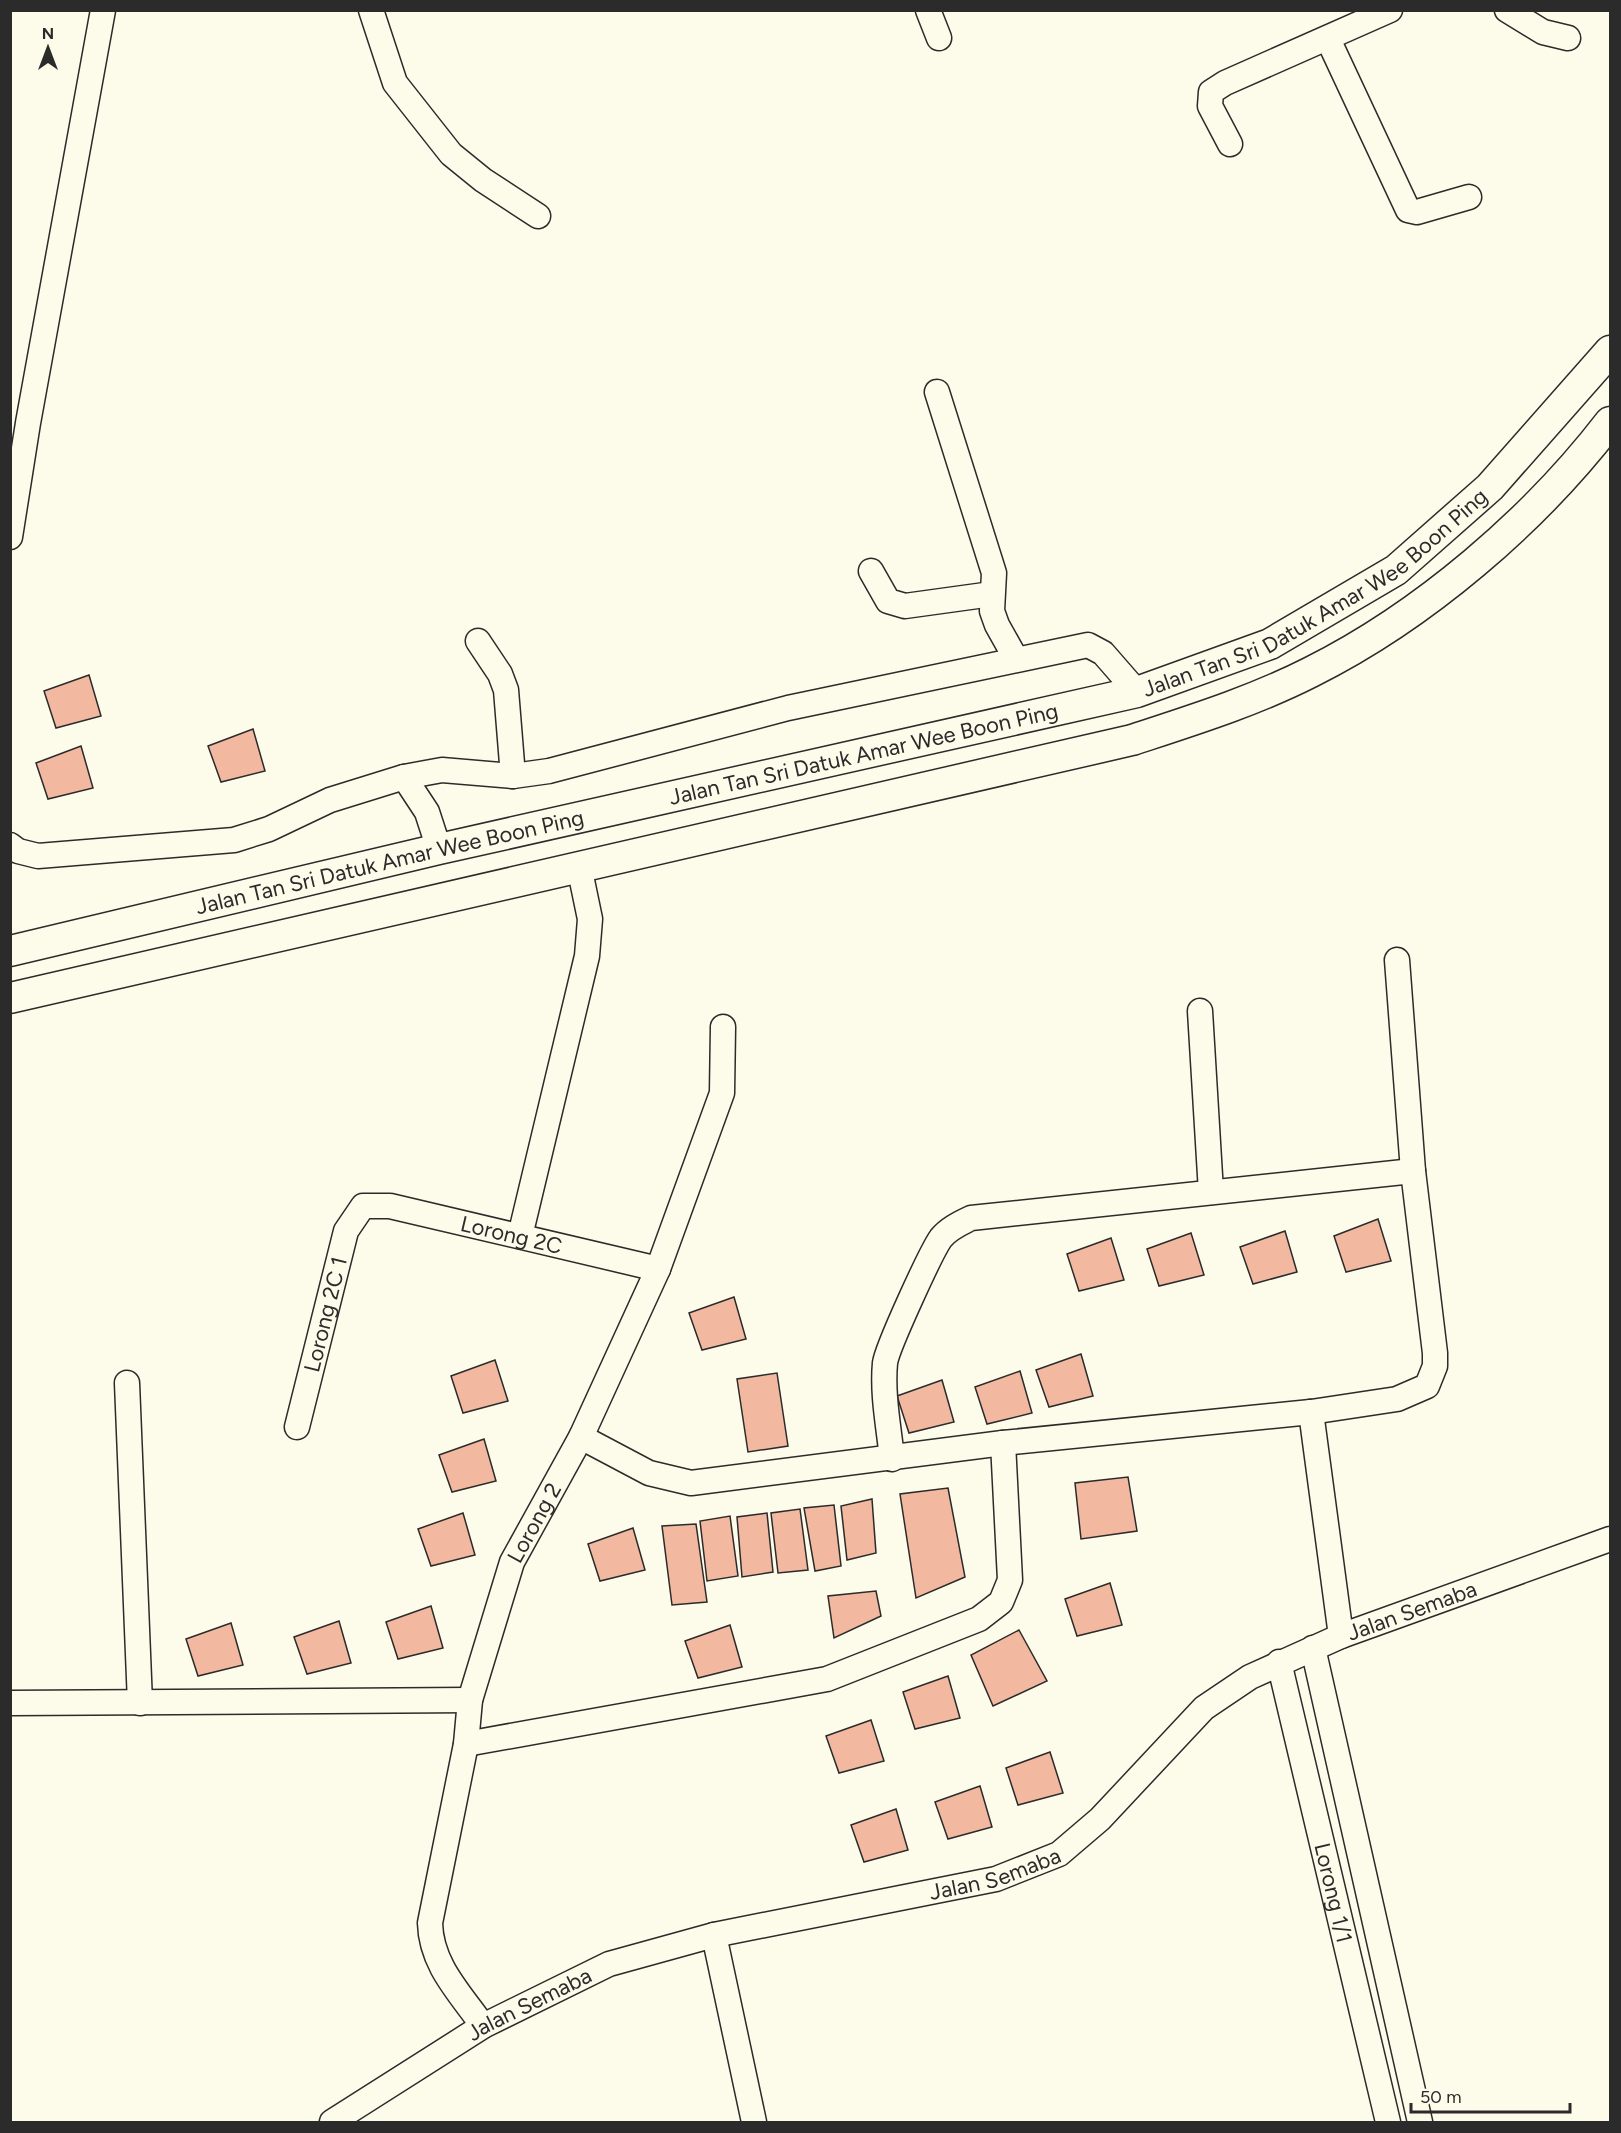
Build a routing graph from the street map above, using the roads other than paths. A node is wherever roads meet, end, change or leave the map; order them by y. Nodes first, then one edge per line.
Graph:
1 (103, 10) edge
2 (371, 10) edge
3 (928, 10) edge
4 (1390, 10) edge
5 (1507, 10) edge
6 (939, 38) dead end
7 (1568, 38) dead end
8 (1328, 39) junction
9 (1230, 144) dead end
10 (1470, 197) dead end
11 (538, 216) dead end
12 (1611, 351) edge
13 (937, 392) dead end
14 (1611, 422) edge
15 (28, 423) junction
16 (10, 442) edge
17 (10, 537) edge
18 (871, 571) dead end
19 (992, 594) junction
20 (478, 641) dead end
21 (1016, 659) junction
22 (1137, 692) junction
23 (513, 776) junction
24 (404, 777) junction
25 (10, 845) edge
26 (439, 849) junction
27 (579, 866) junction
28 (10, 951) edge
29 (1397, 960) dead end
30 (10, 998) edge
31 (1200, 1011) dead end
32 (723, 1026) dead end
33 (1413, 1171) junction
34 (1211, 1192) junction
35 (363, 1206) joint
36 (520, 1236) junction
37 (658, 1269) junction
38 (127, 1383) dead end
39 (1311, 1412) junction
40 (297, 1427) dead end
41 (581, 1437) junction
42 (1003, 1443) junction
43 (892, 1459) junction
44 (1611, 1539) edge
45 (1341, 1636) junction
46 (1313, 1648) junction
47 (1279, 1662) junction
48 (470, 1700) junction
49 (10, 1703) edge
50 (140, 1703) junction
51 (466, 1744) junction
52 (714, 1935) junction
53 (483, 2026) junction
54 (332, 2122) edge
55 (754, 2122) edge
56 (1388, 2122) edge
57 (1420, 2122) edge

1 - 15 street
2 - 11 street
3 - 6 street
4 - 8 street
5 - 7 street
8 - 9 street
8 - 10 street
12 - 22 main road, Jalan Tan Sri Datuk Amar Wee Boon Ping
13 - 19 street
14 - 27 main road, Jalan Tan Sri Datuk Amar Wee Boon Ping
15 - 16 street
15 - 17 street
18 - 19 street
19 - 21 street
20 - 23 street
21 - 22 street
21 - 23 street
22 - 26 main road, Jalan Tan Sri Datuk Amar Wee Boon Ping
23 - 24 street
24 - 25 street
24 - 26 street
26 - 28 main road, Jalan Tan Sri Datuk Amar Wee Boon Ping
27 - 30 main road, Jalan Tan Sri Datuk Amar Wee Boon Ping
27 - 36 street
29 - 33 street
31 - 34 street
32 - 37 street, Lorong 2
33 - 34 street
33 - 39 street
34 - 43 street
35 - 36 street, Lorong 2C
35 - 40 street, Lorong 2C 1
36 - 37 street, Lorong 2C
37 - 41 street, Lorong 2
38 - 50 street
39 - 42 street
39 - 45 street
41 - 43 street
41 - 48 street, Lorong 2
42 - 43 street
42 - 51 street
44 - 45 street, Jalan Semaba
45 - 46 street, Jalan Semaba
46 - 47 street, Jalan Semaba
46 - 57 street
47 - 52 street, Jalan Semaba
47 - 56 street, Lorong 1/1
48 - 50 street
48 - 51 street, Lorong 2
49 - 50 street
51 - 53 street, Lorong 2
52 - 53 street, Jalan Semaba
52 - 55 street
53 - 54 street, Jalan Semaba

